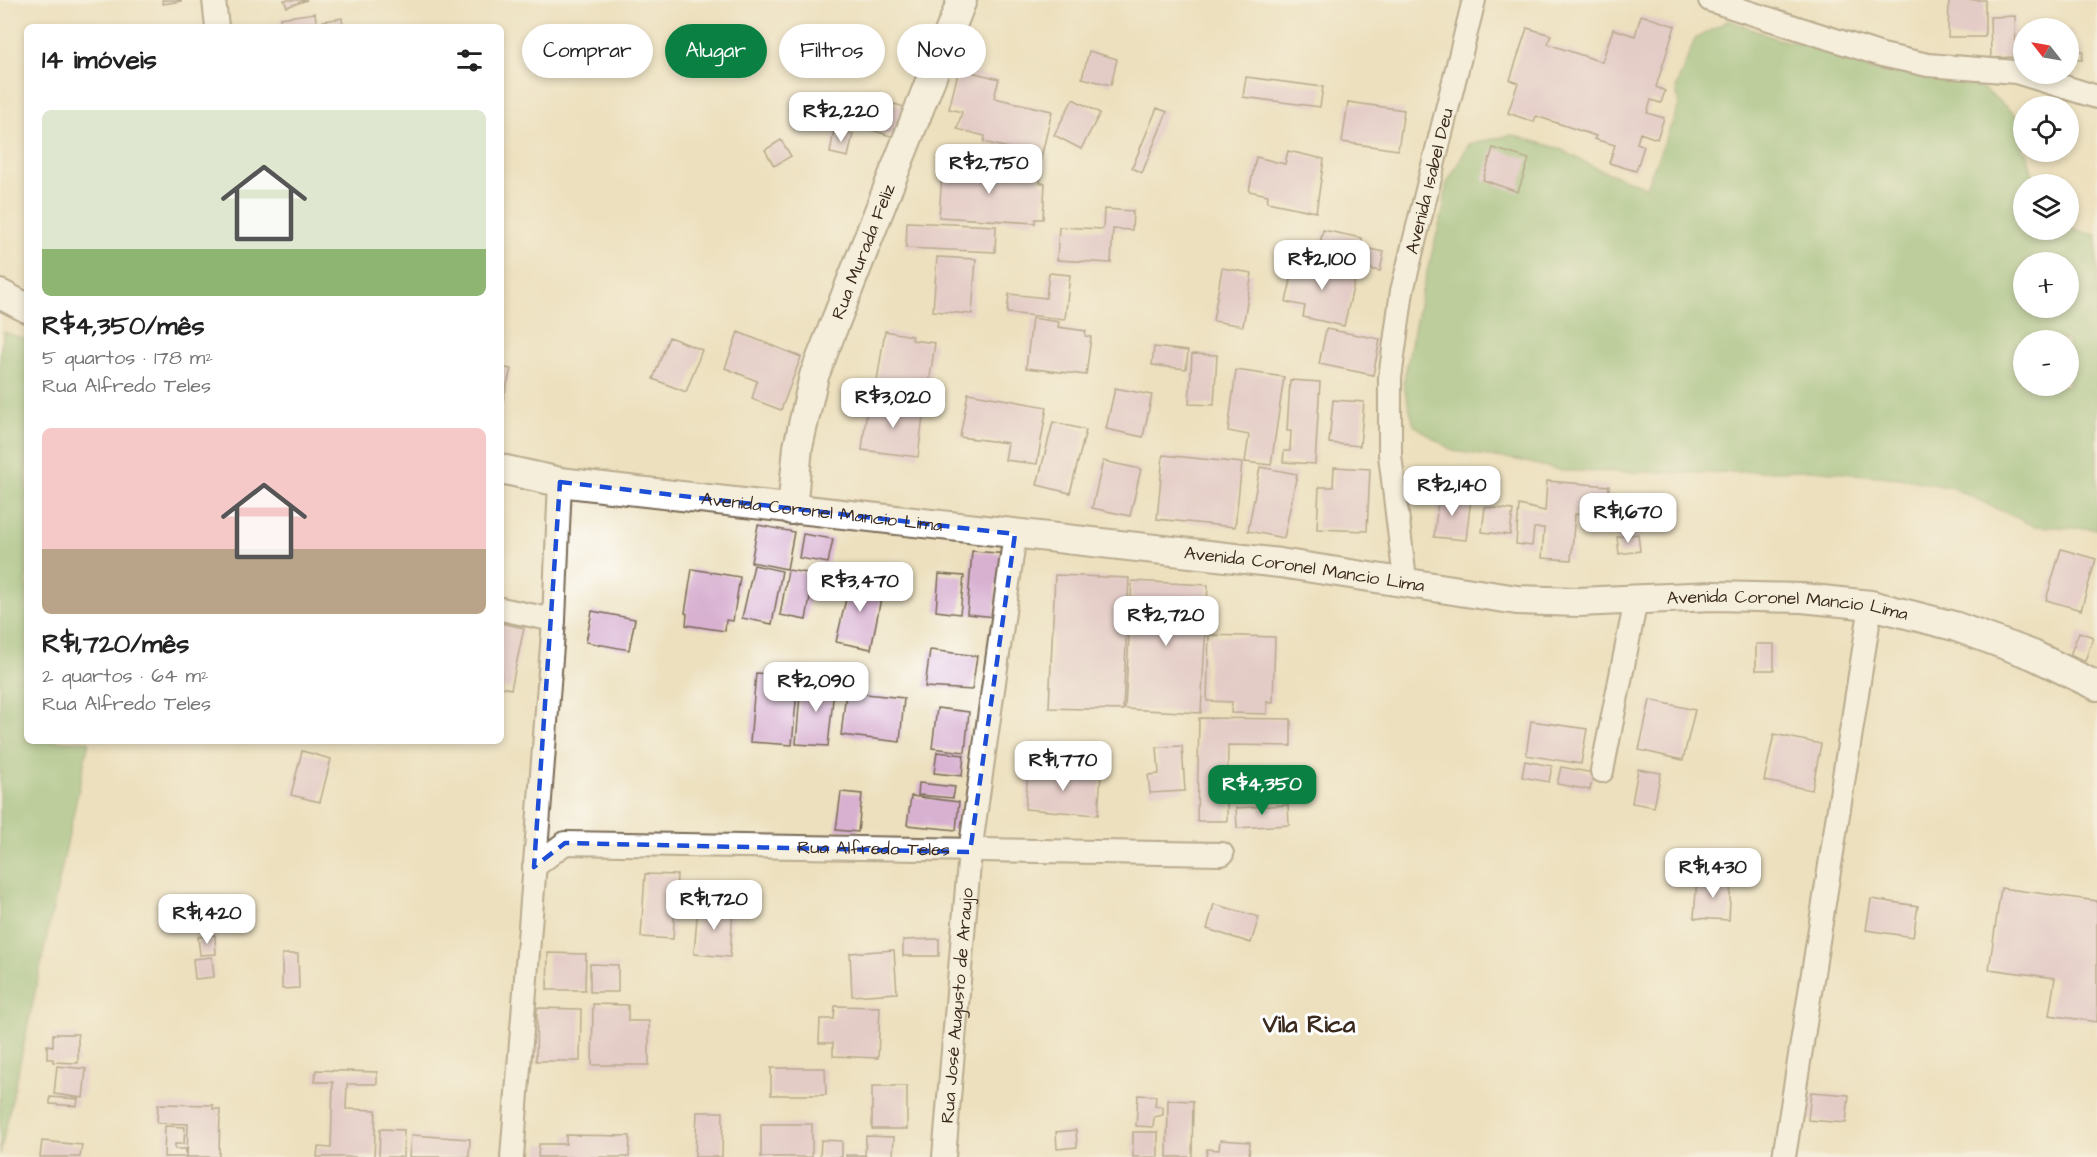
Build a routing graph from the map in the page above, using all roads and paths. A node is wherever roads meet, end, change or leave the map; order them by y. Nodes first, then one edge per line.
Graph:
1 (214, 0) edge
2 (962, 0) edge
3 (1474, 0) edge
4 (1710, 0) edge
5 (217, 24) edge
6 (2097, 97) edge
7 (0, 294) edge
8 (24, 306) edge
9 (504, 470) edge
10 (560, 482) junction
11 (792, 510) junction
12 (1015, 534) junction
13 (1404, 580) junction
14 (1636, 600) junction
15 (1871, 605) junction
16 (504, 610) edge
17 (554, 620) junction
18 (2097, 686) edge
19 (1602, 771) dead end
20 (970, 852) junction
21 (1222, 854) dead end
22 (534, 867) junction
23 (1785, 1150) edge
24 (512, 1157) edge
25 (944, 1157) edge

1 - 5 street
2 - 11 street, Rua Murada Feliz
3 - 13 street, Avenida Isabel Deu
4 - 6 street
7 - 8 street
9 - 10 street, Avenida Coronel Mancio Lima
10 - 11 street, Avenida Coronel Mancio Lima
10 - 17 street
11 - 12 street, Avenida Coronel Mancio Lima
12 - 13 street, Avenida Coronel Mancio Lima
12 - 20 street, Rua José Augusto de Araujo
13 - 14 street, Avenida Coronel Mancio Lima
14 - 15 street, Avenida Coronel Mancio Lima
14 - 19 street
15 - 18 street, Avenida Coronel Mancio Lima
15 - 23 street
16 - 17 street
17 - 22 street
20 - 21 street, Rua Alfredo Teles
20 - 22 street, Rua Alfredo Teles
20 - 25 street, Rua José Augusto de Araujo
22 - 24 street

